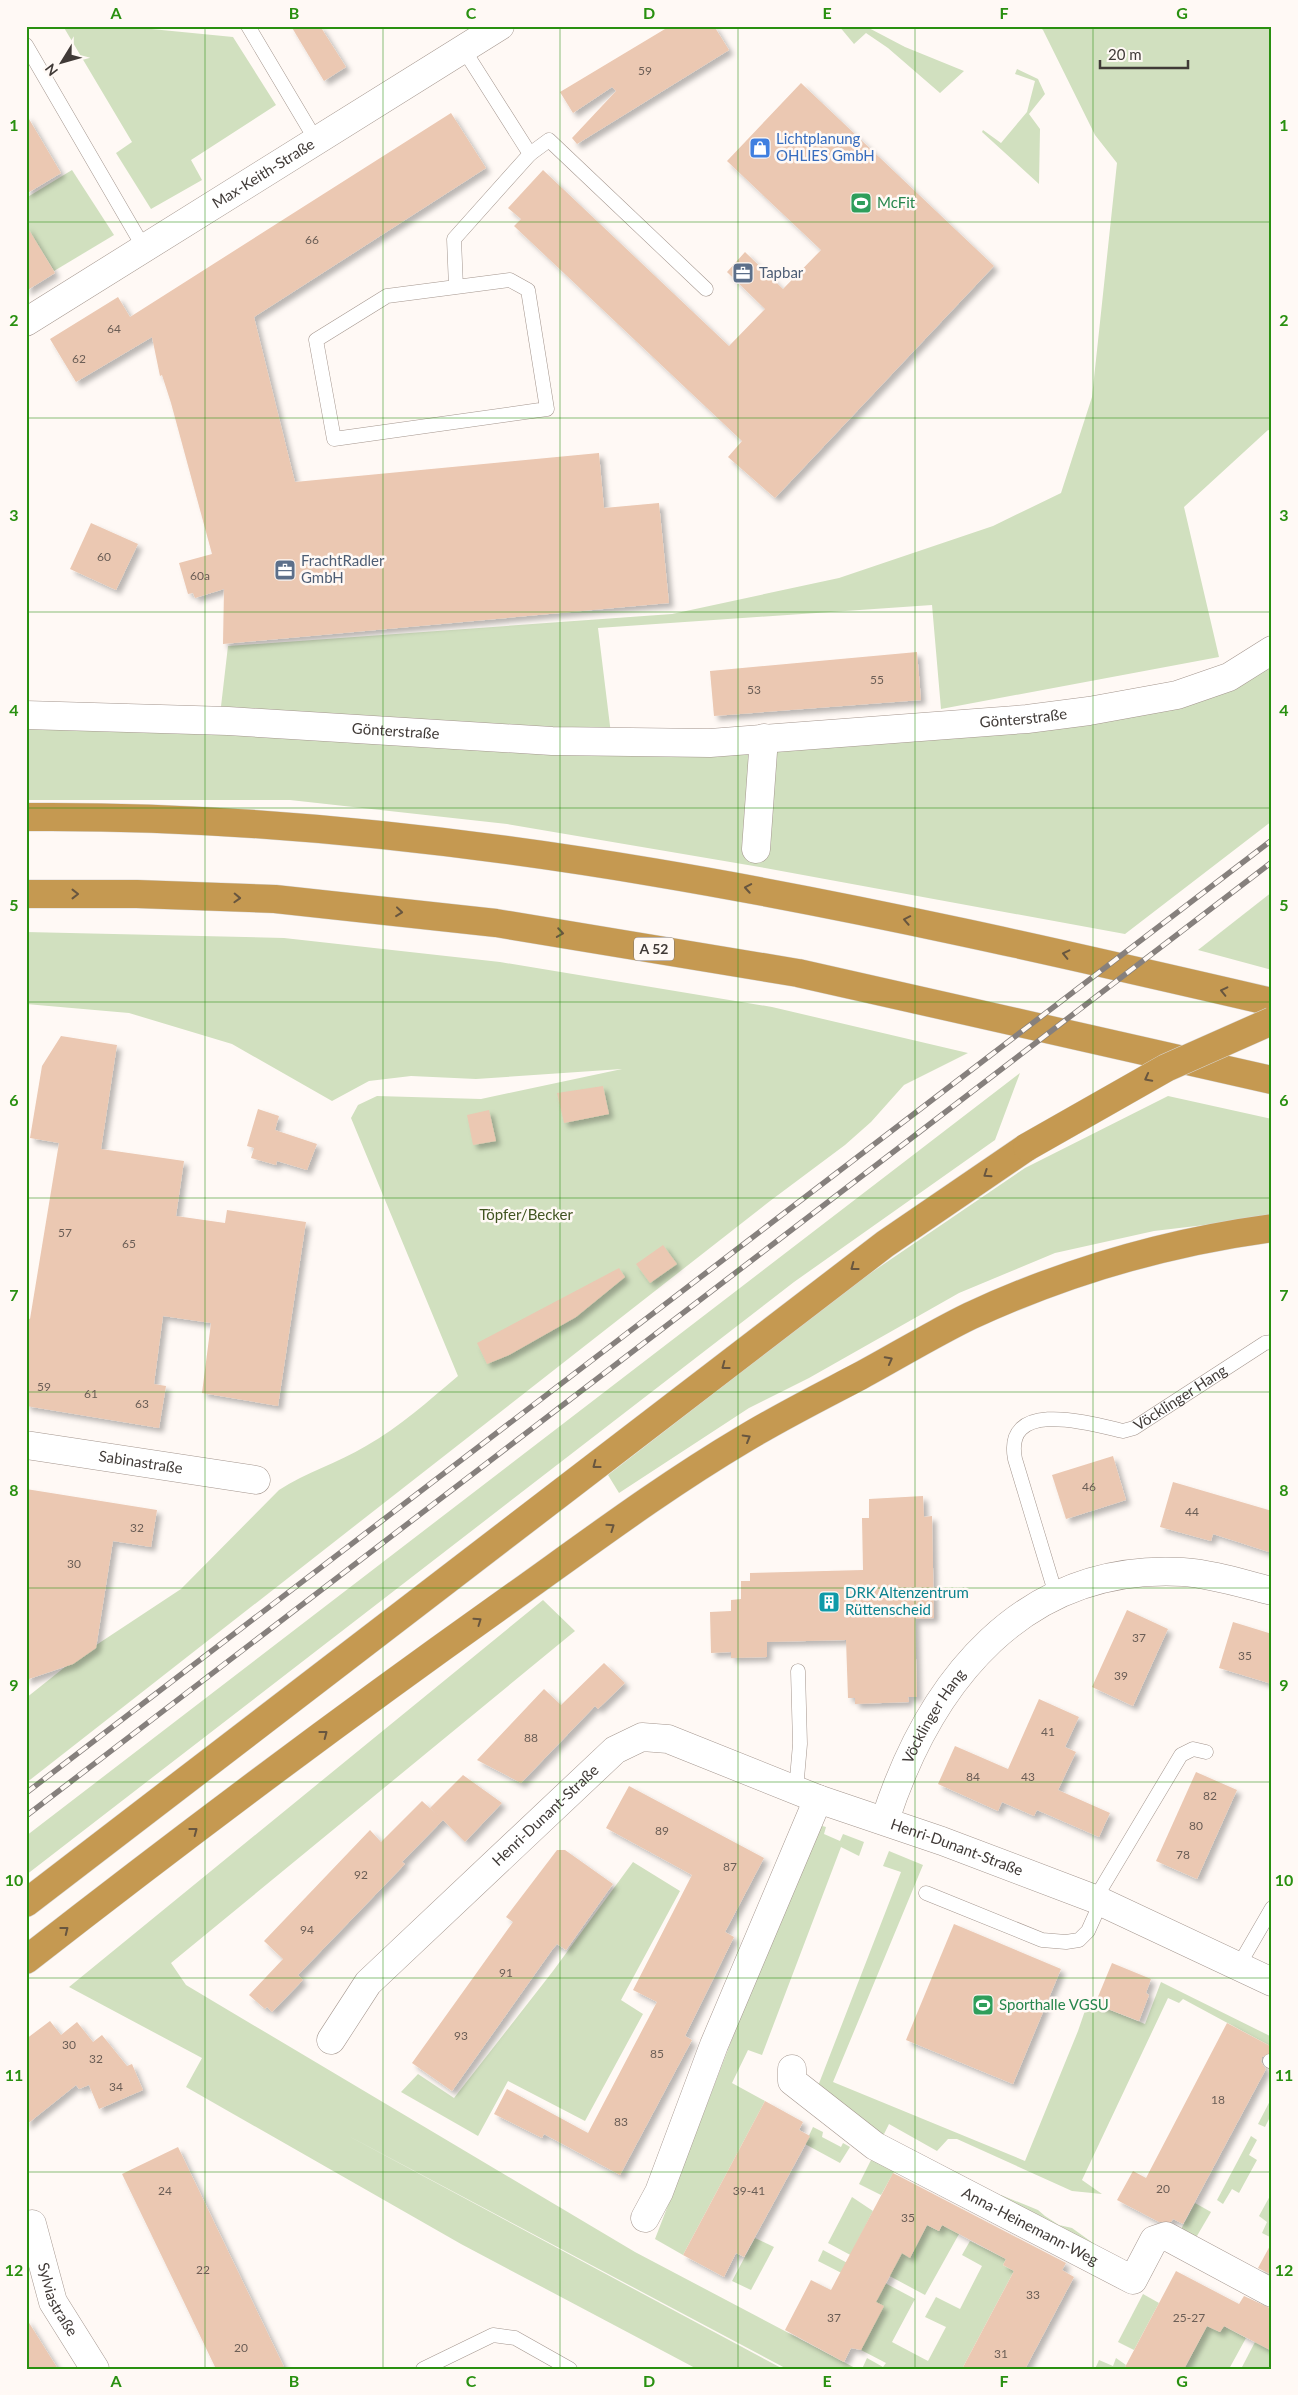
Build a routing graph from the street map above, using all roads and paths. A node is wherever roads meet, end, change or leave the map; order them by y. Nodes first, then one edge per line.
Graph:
1 (248, 26) edge
2 (500, 26) edge
3 (26, 45) edge
4 (464, 50) junction
5 (317, 142) junction
6 (530, 154) junction
7 (144, 248) junction
8 (456, 287) junction
9 (706, 289) dead end
10 (26, 322) edge
11 (1272, 650) edge
12 (26, 715) edge
13 (764, 738) junction
14 (26, 817) edge
15 (756, 849) dead end
16 (26, 894) edge
17 (1272, 1002) edge
18 (1272, 1021) edge
19 (1272, 1080) edge
20 (1272, 1228) edge
21 (1272, 1342) edge
22 (26, 1445) edge
23 (256, 1480) dead end
24 (1272, 1591) edge
25 (1056, 1595) junction
26 (798, 1671) dead end
27 (1206, 1752) dead end
28 (807, 1794) junction
29 (885, 1820) junction
30 (926, 1893) dead end
31 (1098, 1901) junction
32 (26, 1903) edge
33 (1272, 1908) edge
34 (26, 1960) edge
35 (1239, 1965) junction
36 (1272, 1982) edge
37 (331, 2040) dead end
38 (792, 2069) dead end
39 (645, 2218) dead end
40 (29, 2222) edge
41 (1272, 2293) edge
42 (95, 2369) edge
43 (423, 2369) edge
44 (570, 2369) edge

1 - 5 lane
2 - 4 street, Max-Keith-Straße
3 - 7 lane
4 - 5 street, Max-Keith-Straße
4 - 6 lane
5 - 7 street, Max-Keith-Straße
6 - 8 lane
6 - 9 lane
7 - 10 street, Max-Keith-Straße
8 - 8 lane
11 - 13 street, Gönterstraße
12 - 13 street, Gönterstraße
13 - 15 street
17 -> 14 highway
16 -> 19 highway, A 52
18 -> 32 highway, bridge
34 -> 20 highway
21 - 25 lane, Vöcklinger Hang
22 - 23 street, Sabinastraße
24 - 25 street, Vöcklinger Hang
25 - 29 street, Vöcklinger Hang
26 - 28 lane
27 - 31 lane
28 - 29 street, Henri-Dunant-Straße
28 - 37 street, Henri-Dunant-Straße
28 - 39 street
29 - 31 street, Henri-Dunant-Straße
30 - 31 lane
31 - 35 street, Henri-Dunant-Straße
33 - 35 lane
35 - 36 street, Henri-Dunant-Straße
38 - 41 street, Anna-Heinemann-Weg
40 - 42 street, Sylviastraße
43 - 44 lane

